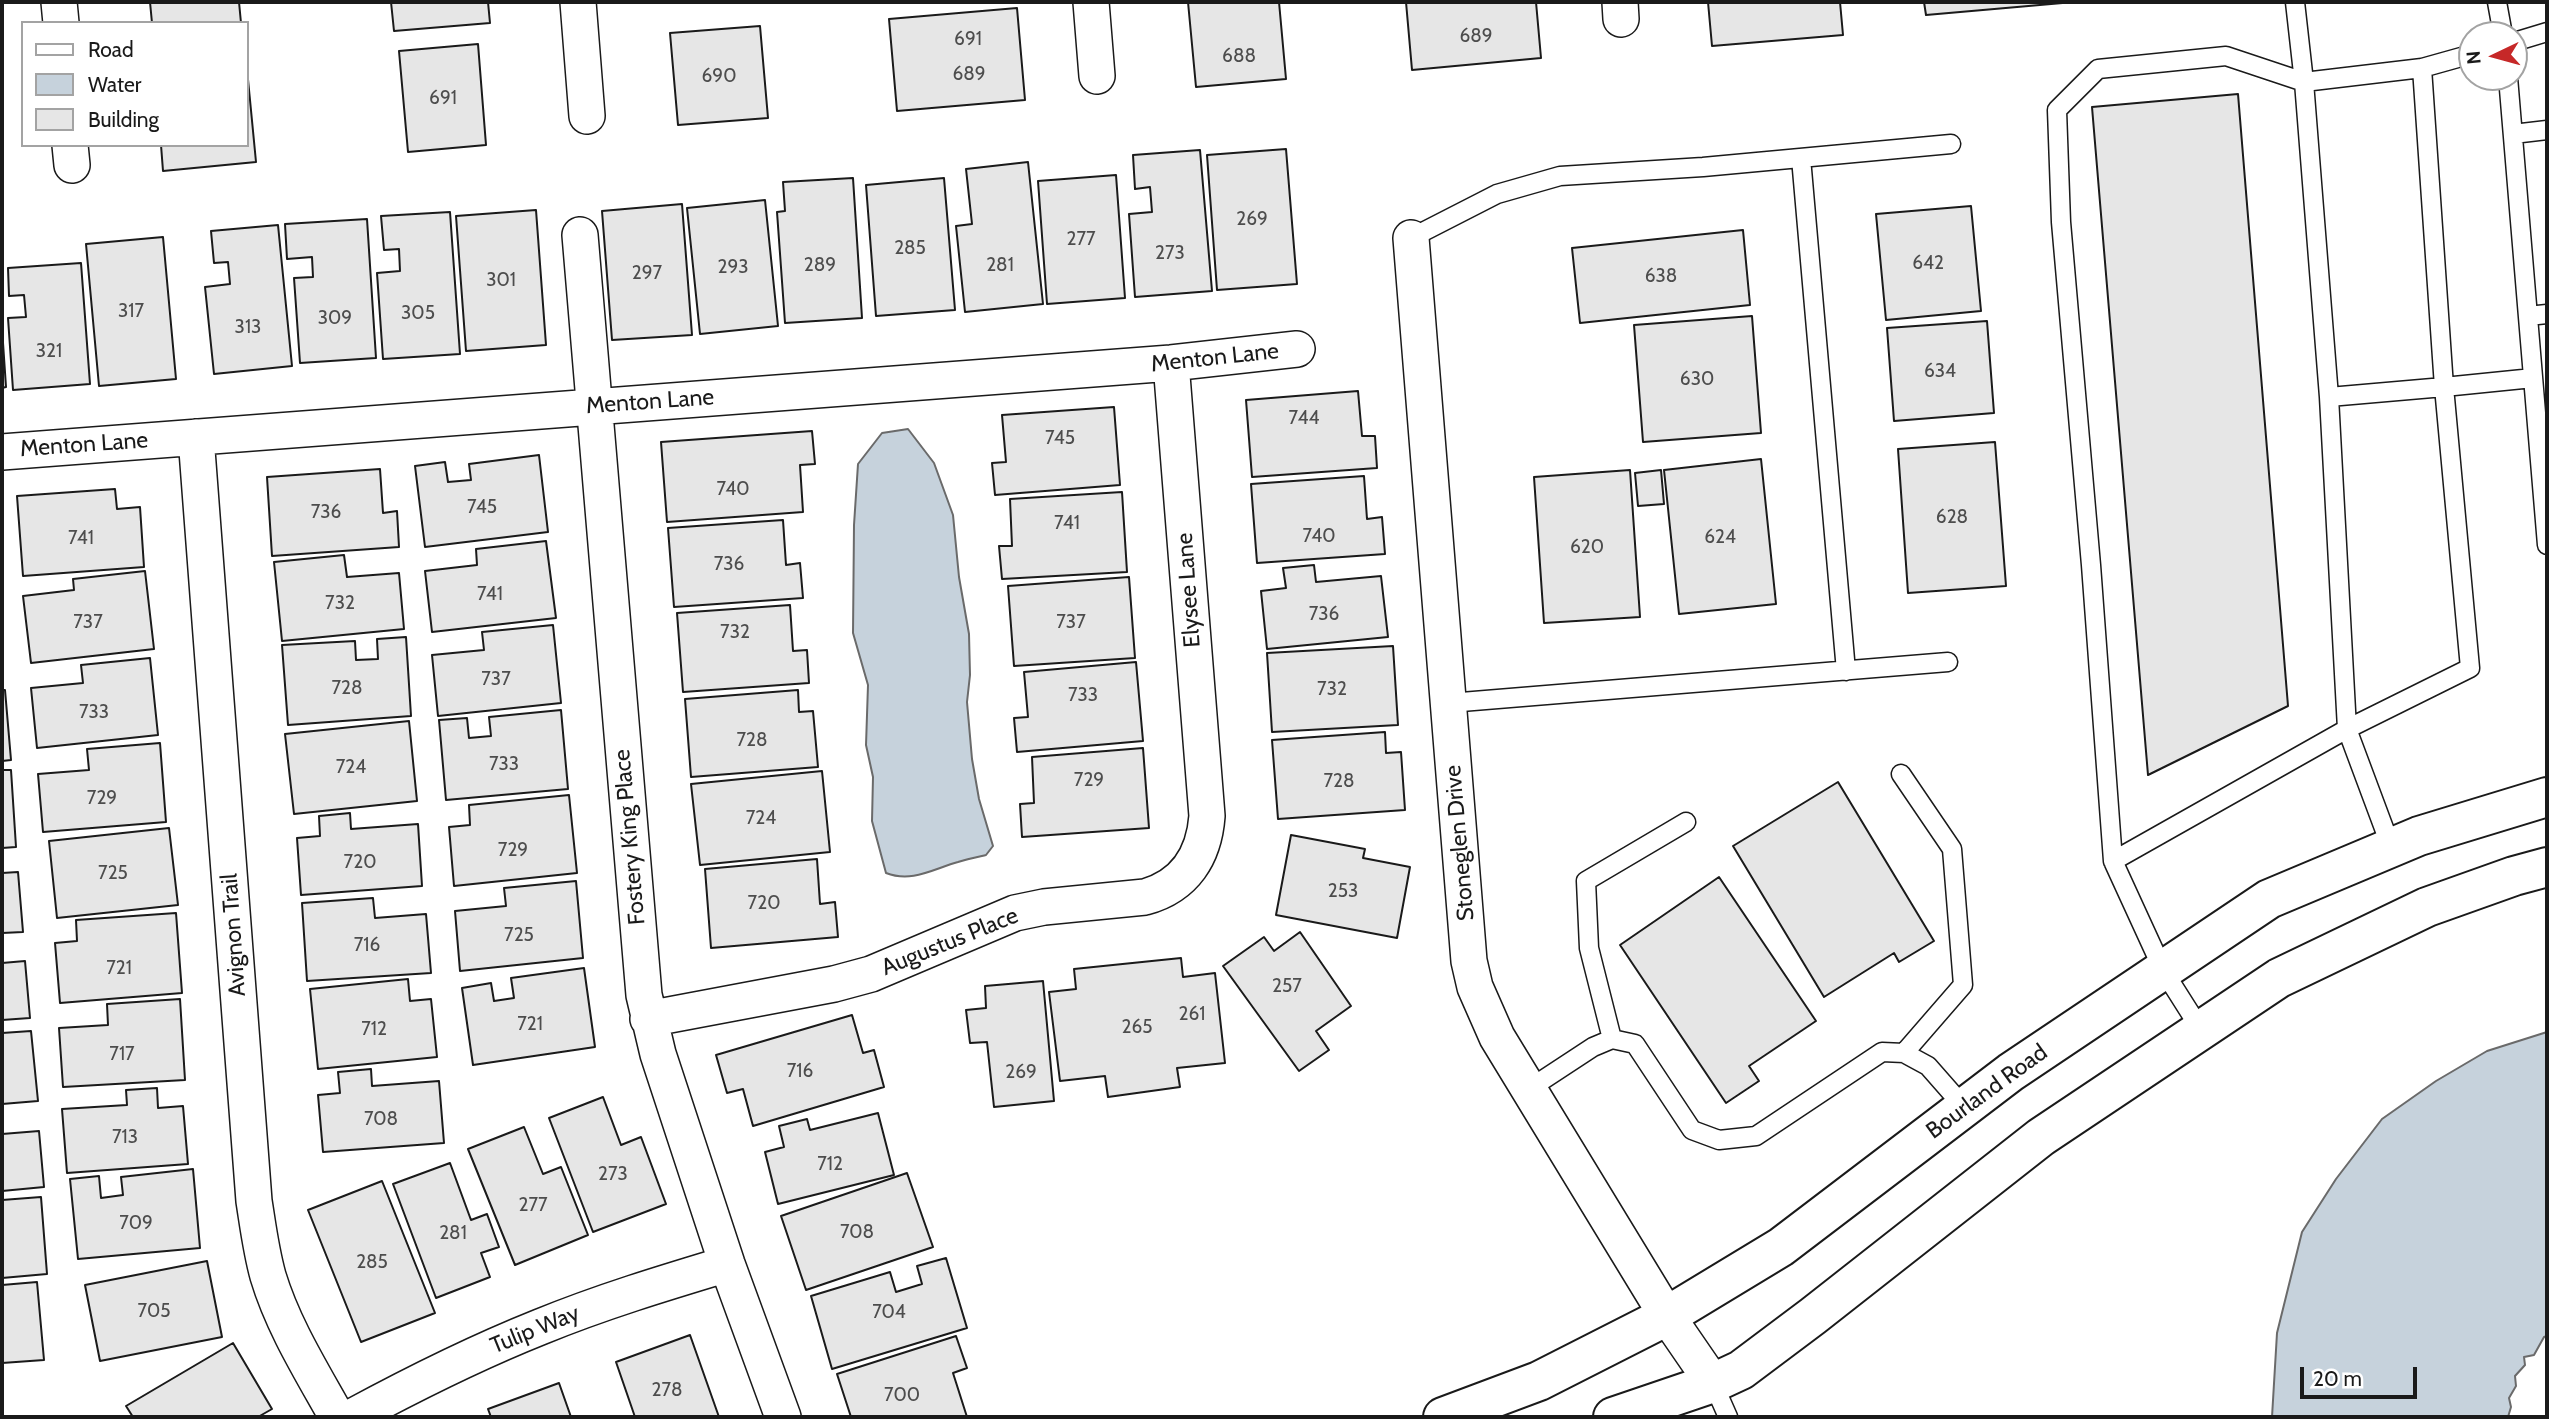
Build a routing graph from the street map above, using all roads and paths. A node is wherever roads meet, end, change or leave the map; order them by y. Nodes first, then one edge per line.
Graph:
1 (59, 2) edge
2 (578, 2) edge
3 (1091, 2) edge
4 (2295, 2) edge
5 (2497, 2) edge
6 (61, 21) edge
7 (2500, 21) edge
8 (2547, 32) edge
9 (2528, 38) edge
10 (2458, 58) edge
11 (2422, 68) junction
12 (1097, 76) dead end
13 (2304, 82) junction
14 (2509, 91) edge
15 (587, 116) dead end
16 (2547, 131) edge
17 (2513, 134) junction
18 (1951, 144) dead end
19 (1801, 158) junction
20 (580, 234) dead end
21 (1410, 238) joint
22 (2547, 314) edge
23 (2528, 316) junction
24 (1297, 349) dead end
25 (1171, 363) junction
26 (2533, 378) junction
27 (2444, 387) junction
28 (2329, 397) junction
29 (594, 406) junction
30 (196, 437) junction
31 (2, 452) edge
32 (2544, 475) edge
33 (2547, 545) edge
34 (1948, 662) dead end
35 (1846, 671) junction
36 (1449, 703) junction
37 (2347, 729) junction
38 (1902, 774) dead end
39 (2547, 797) edge
40 (1207, 817) joint
41 (1686, 822) dead end
42 (2391, 847) junction
43 (2113, 861) junction
44 (2547, 867) edge
45 (2163, 970) junction
46 (648, 1018) junction
47 (2201, 1030) junction
48 (1612, 1039) junction
49 (1904, 1052) junction
50 (1529, 1089) junction
51 (1965, 1107) junction
52 (727, 1264) junction
53 (1667, 1316) junction
54 (1713, 1383) junction
55 (337, 1417) edge
56 (352, 1417) edge
57 (783, 1417) edge
58 (1443, 1417) edge
59 (1613, 1417) edge
60 (1728, 1417) edge

1 - 6 street
2 - 15 street
3 - 12 street
4 - 13 lane
5 - 7 lane
8 - 9 lane
10 - 11 lane
11 - 13 lane
11 - 27 lane
13 - 28 lane
13 - 43 lane
14 - 17 lane
16 - 17 lane
17 - 23 lane
18 - 19 lane
19 - 21 lane
19 - 35 lane
20 - 29 street, Fostery King Place
21 - 36 street, Stoneglen Drive
22 - 23 lane
23 - 26 lane
24 - 25 street, Menton Lane
25 - 29 street, Menton Lane
25 - 40 street, Elysee Lane
26 - 27 lane
26 - 32 lane
27 - 28 lane
27 - 37 lane
28 - 37 lane
29 - 30 street, Menton Lane
29 - 46 street, Fostery King Place
30 - 31 street, Menton Lane
30 - 55 street, Avignon Trail
32 - 33 lane
34 - 35 lane
35 - 36 lane
36 - 50 street, Stoneglen Drive
37 - 42 lane
37 - 43 lane
38 - 49 lane
39 - 42 main road, Bourland Road
40 - 46 street, Augustus Place
41 - 48 lane
42 - 45 main road, Bourland Road
43 - 45 lane
44 - 47 main road
45 - 47 lane
45 - 51 main road, Bourland Road
46 - 52 street, Fostery King Place
47 - 54 main road
48 - 49 lane
48 - 50 lane
49 - 51 lane
50 - 53 street, Stoneglen Drive
51 - 53 main road, Bourland Road
52 - 56 street, Tulip Way
52 - 57 street, Fostery King Place
53 - 54 street, Stoneglen Drive
53 - 58 main road, Bourland Road
54 - 59 main road
54 - 60 lane

